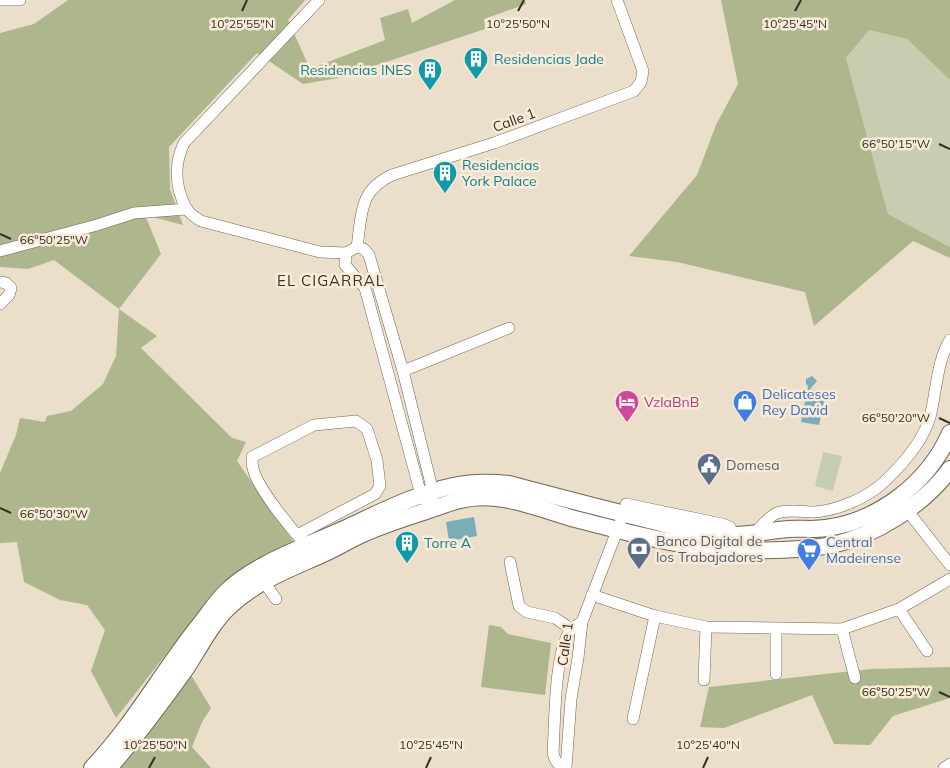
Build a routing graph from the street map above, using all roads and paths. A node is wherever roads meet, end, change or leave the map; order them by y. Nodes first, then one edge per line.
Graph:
1 (0, 0) edge
2 (20, 0) edge
3 (319, 0) edge
4 (617, 0) edge
5 (187, 210) junction
6 (357, 247) junction
7 (0, 251) edge
8 (346, 253) junction
9 (0, 282) edge
10 (371, 286) junction
11 (0, 304) edge
12 (509, 328) dead end
13 (950, 340) edge
14 (403, 372) junction
15 (950, 433) edge
16 (950, 469) edge
17 (427, 493) junction
18 (903, 504) junction
19 (432, 509) junction
20 (622, 516) junction
21 (754, 534) junction
22 (302, 540) junction
23 (510, 562) dead end
24 (950, 565) edge
25 (950, 579) edge
26 (264, 582) junction
27 (592, 595) junction
28 (276, 599) dead end
29 (899, 609) junction
30 (655, 616) junction
31 (582, 622) junction
32 (706, 627) junction
33 (571, 629) junction
34 (776, 629) junction
35 (842, 629) junction
36 (927, 651) dead end
37 (776, 674) dead end
38 (855, 678) dead end
39 (704, 680) dead end
40 (633, 719) dead end
41 (950, 764) edge
42 (92, 768) edge
43 (109, 768) edge
44 (566, 768) edge
45 (944, 768) edge

1 - 2 street
3 - 5 street
4 - 6 street, Calle 1
5 - 7 street
5 - 8 street
6 - 8 street
6 - 10 street
8 - 10 street
9 - 11 street
10 - 14 street
10 - 17 street
12 - 14 street
13 - 21 street
14 - 17 street
15 - 18 main road
16 - 18 main road
17 - 19 street
17 - 20 main road
17 - 22 main road
18 - 20 main road
18 - 21 main road
18 - 24 street
19 - 20 main road
19 - 26 main road
20 - 21 main road
20 - 27 street, Calle 1
22 - 22 street
22 - 42 main road
23 - 33 street
25 - 29 street
26 - 28 street
26 - 43 main road
27 - 30 street
27 - 31 street, Calle 1
29 - 35 street
29 - 36 street
30 - 32 street
30 - 40 street
31 - 33 street
31 - 44 street, Calle 1
32 - 34 street
32 - 39 street
33 - 44 street
34 - 35 street
34 - 37 street
35 - 38 street
41 - 45 street

